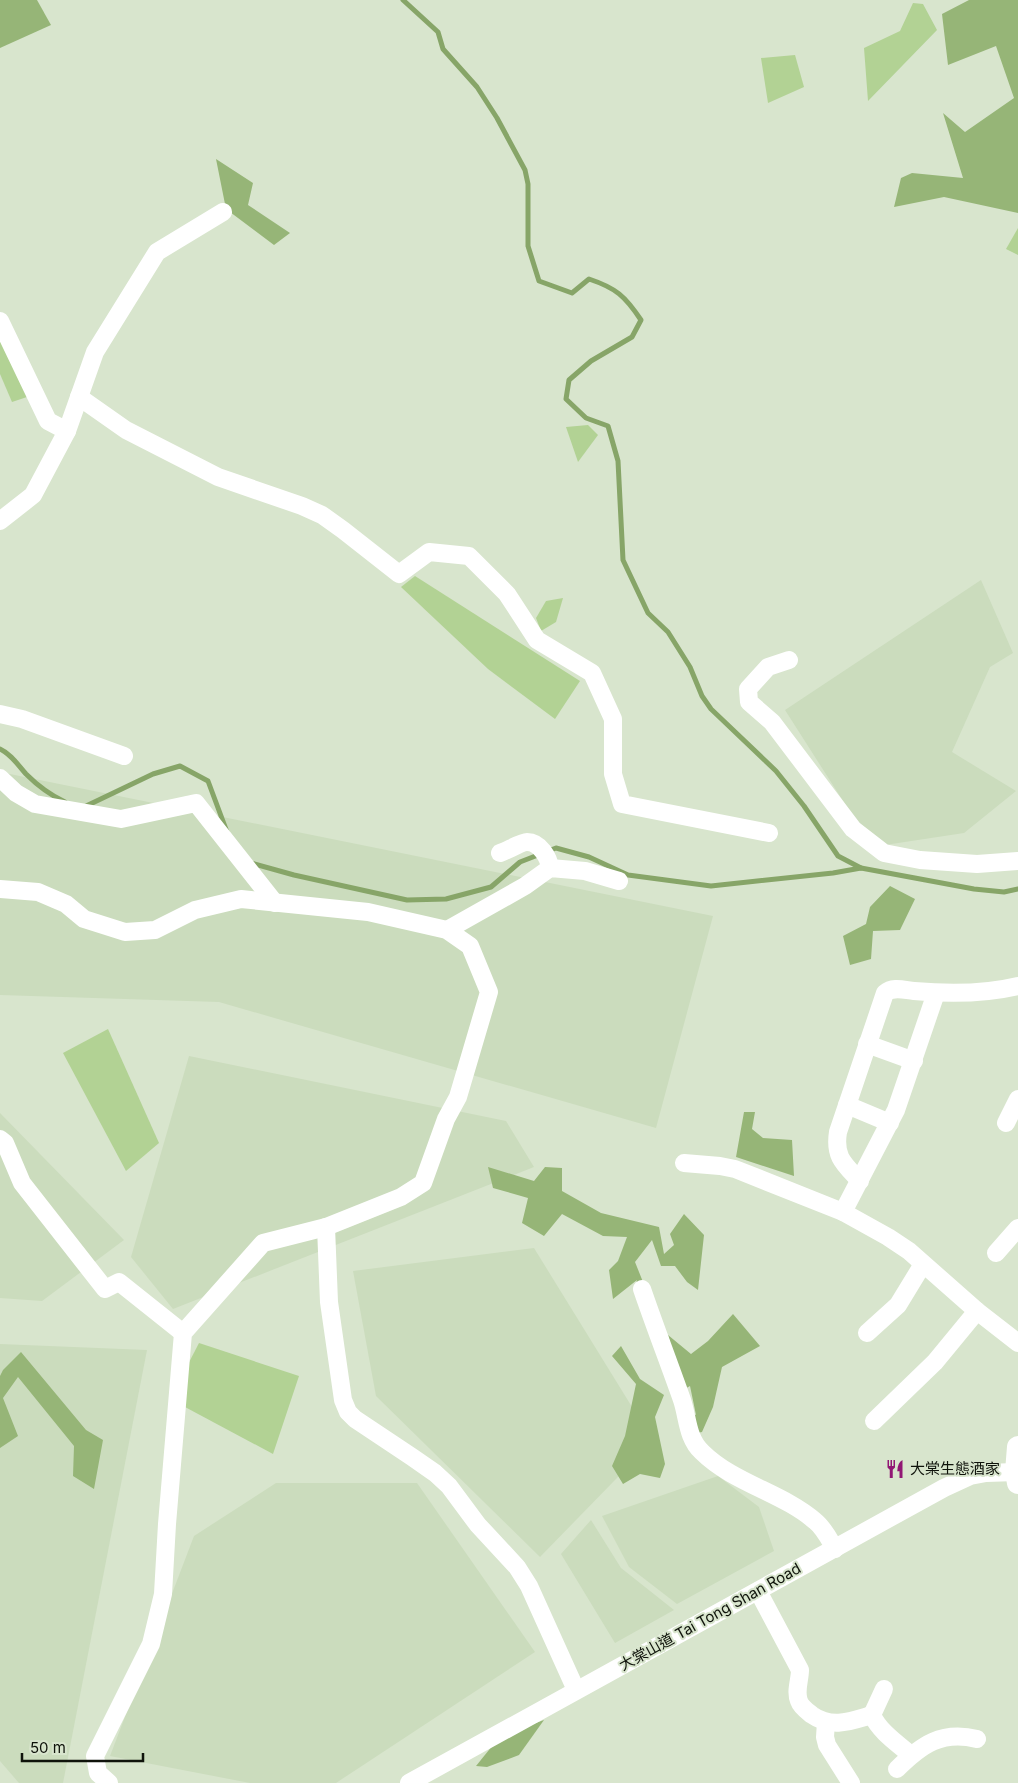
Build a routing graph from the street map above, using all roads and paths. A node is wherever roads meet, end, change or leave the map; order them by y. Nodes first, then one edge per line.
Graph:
1 (222, 212) dead end
2 (0, 321) edge
3 (79, 397) junction
4 (67, 431) junction
5 (0, 521) edge
6 (789, 660) dead end
7 (0, 714) edge
8 (124, 756) dead end
9 (0, 778) edge
10 (769, 833) dead end
11 (500, 853) dead end
12 (545, 857) junction
13 (1018, 860) edge
14 (619, 881) dead end
15 (0, 890) edge
16 (275, 903) junction
17 (447, 930) junction
18 (1018, 986) edge
19 (936, 993) junction
20 (867, 1044) junction
21 (914, 1061) junction
22 (1018, 1098) edge
23 (847, 1105) junction
24 (890, 1123) junction
25 (1006, 1123) dead end
26 (0, 1139) edge
27 (684, 1163) dead end
28 (860, 1181) junction
29 (843, 1212) junction
30 (326, 1227) junction
31 (1018, 1228) edge
32 (996, 1253) dead end
33 (923, 1264) junction
34 (642, 1289) dead end
35 (977, 1311) junction
36 (183, 1333) junction
37 (867, 1333) dead end
38 (1018, 1344) edge
39 (874, 1421) dead end
40 (1018, 1447) edge
41 (1017, 1477) edge
42 (835, 1548) junction
43 (758, 1591) junction
44 (884, 1689) dead end
45 (576, 1690) junction
46 (872, 1715) junction
47 (826, 1722) junction
48 (977, 1739) dead end
49 (911, 1755) junction
50 (897, 1769) dead end
51 (108, 1783) edge
52 (409, 1783) edge
53 (851, 1783) edge

1 - 3 street
2 - 4 street
3 - 4 street
3 - 10 street
4 - 5 street
6 - 13 street
7 - 8 street
9 - 16 street
11 - 12 street
12 - 14 street
12 - 17 street
15 - 16 street
16 - 17 street
17 - 30 street
18 - 19 street
19 - 20 street
19 - 21 street
20 - 21 street
20 - 23 street
21 - 24 street
22 - 25 street
23 - 24 street
23 - 28 street
24 - 28 street
26 - 36 street
27 - 29 street
28 - 29 street
29 - 33 street
30 - 36 street
30 - 45 street
31 - 32 street
33 - 35 street
33 - 37 street
34 - 42 street
35 - 38 street
35 - 39 street
36 - 51 street
40 - 41 street
41 - 42 street, 大棠山道 Tai Tong Shan Road
42 - 43 street, 大棠山道 Tai Tong Shan Road
43 - 45 street, 大棠山道 Tai Tong Shan Road
43 - 47 street
44 - 46 street
45 - 52 street, 大棠山道 Tai Tong Shan Road
46 - 47 street
46 - 49 street
47 - 53 street
48 - 49 street
49 - 50 street

